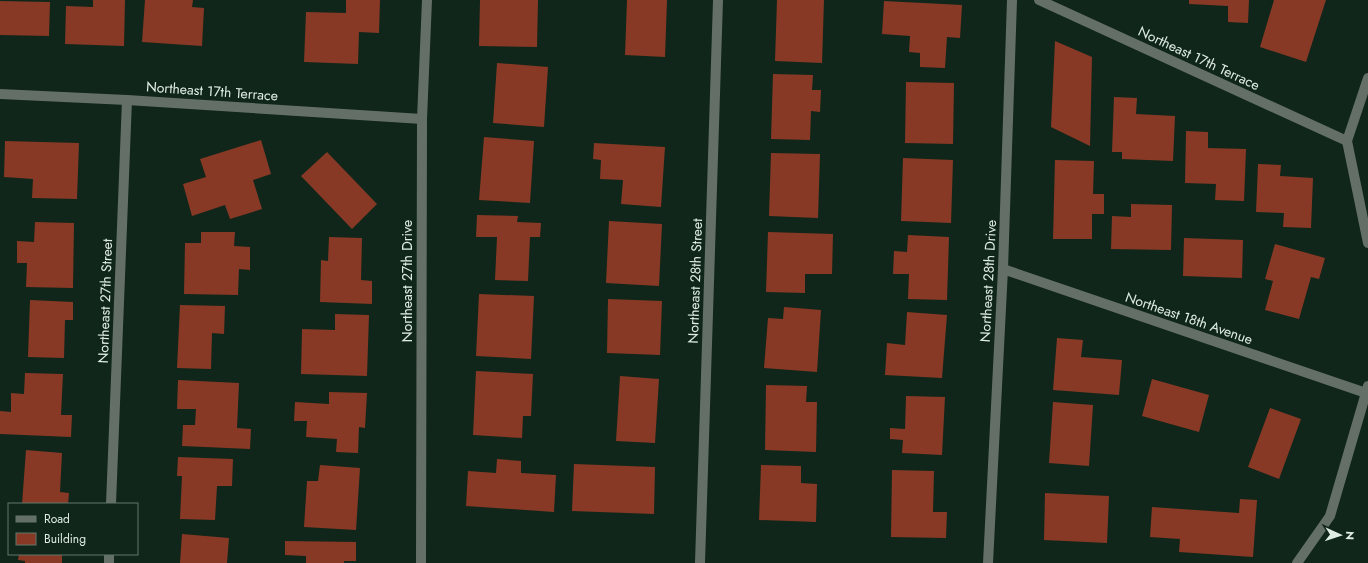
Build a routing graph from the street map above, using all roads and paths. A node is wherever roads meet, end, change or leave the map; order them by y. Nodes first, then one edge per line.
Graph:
1 (427, 0) edge
2 (718, 0) edge
3 (1012, 0) edge
4 (1039, 0) edge
5 (1368, 78) edge
6 (0, 94) edge
7 (127, 100) junction
8 (422, 120) junction
9 (1347, 141) junction
10 (1368, 243) edge
11 (1003, 269) junction
12 (1367, 390) edge
13 (111, 503) edge
14 (421, 563) edge
15 (700, 563) edge
16 (988, 563) edge
17 (1297, 563) edge

1 - 8 street, Northeast 27th Drive
2 - 15 street, Northeast 28th Street
3 - 11 street, Northeast 28th Drive
4 - 9 street, Northeast 17th Terrace
5 - 9 street
6 - 7 street, Northeast 17th Terrace
7 - 8 street, Northeast 17th Terrace
7 - 13 street, Northeast 27th Street
8 - 14 street, Northeast 27th Drive
9 - 10 street
11 - 12 street, Northeast 18th Avenue
11 - 16 street, Northeast 28th Drive
12 - 17 street

